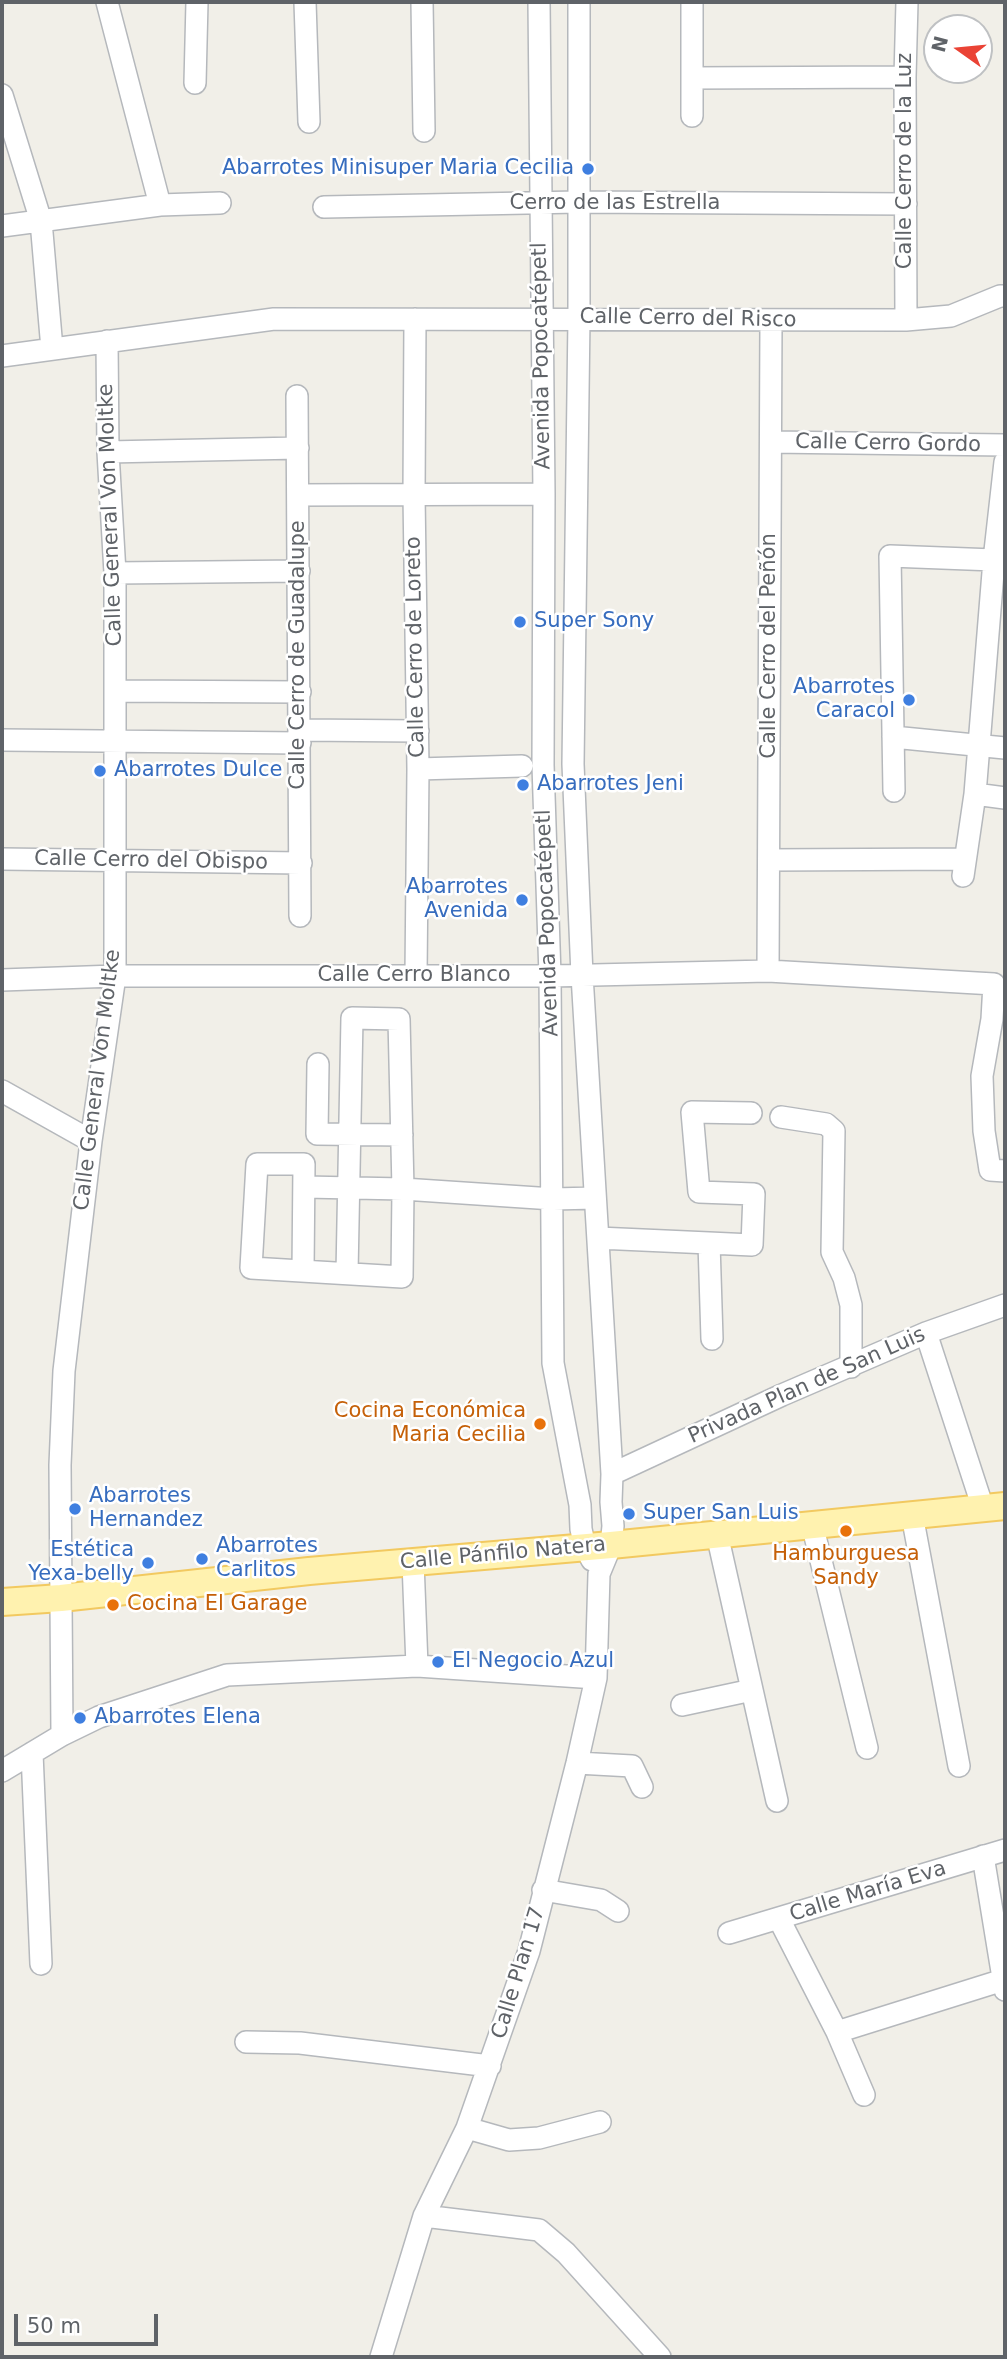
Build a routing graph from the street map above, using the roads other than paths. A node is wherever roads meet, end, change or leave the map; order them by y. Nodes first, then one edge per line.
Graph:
1 (107, 2) edge
2 (197, 2) edge
3 (305, 2) edge
4 (422, 2) edge
5 (539, 2) edge
6 (579, 2) edge
7 (692, 2) edge
8 (907, 2) edge
9 (905, 77) junction
10 (692, 78) junction
11 (195, 83) dead end
12 (2, 95) edge
13 (692, 116) dead end
14 (309, 122) dead end
15 (424, 131) dead end
16 (220, 202) dead end
17 (578, 202) junction
18 (541, 204) junction
19 (906, 204) junction
20 (160, 205) junction
21 (324, 207) dead end
22 (41, 221) junction
23 (2, 226) edge
24 (1005, 296) edge
25 (541, 318) junction
26 (579, 318) junction
27 (415, 319) junction
28 (906, 320) junction
29 (771, 321) junction
30 (107, 341) junction
31 (52, 349) junction
32 (2, 356) edge
33 (297, 396) dead end
34 (771, 442) junction
35 (1005, 445) edge
36 (298, 448) junction
37 (108, 452) junction
38 (1005, 462) edge
39 (544, 494) junction
40 (298, 495) junction
41 (414, 495) junction
42 (1003, 518) edge
43 (994, 560) junction
44 (299, 571) junction
45 (115, 573) junction
46 (998, 614) edge
47 (543, 624) junction
48 (575, 624) junction
49 (116, 691) junction
50 (300, 692) junction
51 (418, 731) junction
52 (300, 737) junction
53 (893, 737) junction
54 (2, 740) edge
55 (114, 742) junction
56 (980, 746) junction
57 (1005, 748) edge
58 (522, 766) dead end
59 (418, 769) junction
60 (894, 792) dead end
61 (975, 794) junction
62 (1005, 798) edge
63 (2, 859) edge
64 (115, 860) junction
65 (769, 860) junction
66 (301, 863) junction
67 (300, 916) dead end
68 (768, 971) junction
69 (416, 975) junction
70 (583, 975) junction
71 (115, 976) junction
72 (550, 976) junction
73 (2, 980) edge
74 (999, 1020) edge
75 (318, 1064) dead end
76 (2, 1091) edge
77 (751, 1112) dead end
78 (781, 1117) dead end
79 (995, 1129) edge
80 (351, 1135) junction
81 (402, 1136) junction
82 (91, 1141) junction
83 (1005, 1171) edge
84 (305, 1187) junction
85 (350, 1188) junction
86 (403, 1189) junction
87 (595, 1198) junction
88 (553, 1199) junction
89 (598, 1238) junction
90 (709, 1243) junction
91 (303, 1270) junction
92 (347, 1273) junction
93 (1005, 1306) edge
94 (926, 1333) junction
95 (712, 1339) dead end
96 (851, 1367) junction
97 (612, 1474) junction
98 (611, 1502) junction
99 (580, 1505) junction
100 (994, 1507) edge
101 (912, 1515) junction
102 (813, 1524) junction
103 (717, 1534) junction
104 (611, 1545) junction
105 (585, 1547) junction
106 (413, 1562) junction
107 (599, 1574) junction
108 (61, 1598) junction
109 (2, 1602) edge
110 (417, 1666) junction
111 (596, 1678) junction
112 (752, 1690) junction
113 (682, 1705) dead end
114 (62, 1735) junction
115 (867, 1748) dead end
116 (32, 1753) junction
117 (577, 1763) junction
118 (959, 1766) dead end
119 (2, 1771) edge
120 (642, 1787) dead end
121 (777, 1801) dead end
122 (1005, 1850) edge
123 (983, 1856) junction
124 (543, 1890) junction
125 (618, 1911) dead end
126 (779, 1919) junction
127 (729, 1933) dead end
128 (41, 1964) dead end
129 (1004, 1985) edge
130 (837, 2032) junction
131 (246, 2042) dead end
132 (490, 2066) junction
133 (864, 2095) dead end
134 (600, 2122) dead end
135 (467, 2128) junction
136 (424, 2216) junction
137 (381, 2357) edge
138 (660, 2357) edge

1 - 20 street
2 - 11 street
3 - 14 street
4 - 15 street
5 - 18 street, Avenida Popocatépetl
6 - 17 street, Avenida Popocatépetl
7 - 10 street
8 - 9 street, Calle Cerro de la Luz
9 - 10 street
9 - 19 street, Calle Cerro de la Luz
10 - 13 street
12 - 22 street
16 - 20 street
17 - 18 street, Cerro de las Estrella
17 - 19 street, Cerro de las Estrella
17 - 26 street, Avenida Popocatépetl
18 - 21 street, Cerro de las Estrella
18 - 25 street, Avenida Popocatépetl
19 - 28 street, Calle Cerro de la Luz
20 - 22 street
22 - 23 street
22 - 31 street
24 - 28 street, Calle Cerro del Risco
25 - 26 street, Calle Cerro del Risco
25 - 27 street, Calle Cerro del Risco
25 - 39 street, Avenida Popocatépetl
26 - 29 street, Calle Cerro del Risco
26 - 48 street, Avenida Popocatépetl
27 - 30 street, Calle Cerro del Risco
27 - 41 street, Calle Cerro de Loreto
28 - 29 street, Calle Cerro del Risco
29 - 34 street, Calle Cerro del Peñón
30 - 31 street, Calle Cerro del Risco
30 - 37 street, Calle General Von Moltke
31 - 32 street, Calle Cerro del Risco
33 - 36 street, Calle Cerro de Guadalupe
34 - 35 street, Calle Cerro Gordo
34 - 65 street, Calle Cerro del Peñón
36 - 37 street
36 - 40 street, Calle Cerro de Guadalupe
37 - 45 street, Calle General Von Moltke
38 - 42 street
39 - 41 street
39 - 47 street, Avenida Popocatépetl
40 - 41 street
40 - 44 street, Calle Cerro de Guadalupe
41 - 51 street, Calle Cerro de Loreto
42 - 43 street
43 - 46 street
43 - 53 street
44 - 45 street
44 - 50 street, Calle Cerro de Guadalupe
45 - 49 street, Calle General Von Moltke
46 - 56 street
47 - 48 street
47 - 72 street, Avenida Popocatépetl
48 - 70 street, Avenida Popocatépetl
49 - 50 street
49 - 55 street, Calle General Von Moltke
50 - 52 street, Calle Cerro de Guadalupe
51 - 52 street
51 - 59 street, Calle Cerro de Loreto
52 - 55 street
52 - 66 street, Calle Cerro de Guadalupe
53 - 56 street
53 - 60 street
54 - 55 street
55 - 64 street, Calle General Von Moltke
56 - 57 street
56 - 61 street
58 - 59 street
59 - 69 street, Calle Cerro de Loreto
61 - 62 street
61 - 65 street
63 - 64 street, Calle Cerro del Obispo
64 - 66 street, Calle Cerro del Obispo
64 - 71 street, Calle General Von Moltke
65 - 68 street, Calle Cerro del Peñón
66 - 67 street, Calle Cerro de Guadalupe
68 - 70 street, Calle Cerro Blanco
68 - 74 street, Calle Cerro Blanco
69 - 71 street, Calle Cerro Blanco
69 - 72 street, Calle Cerro Blanco
70 - 72 street, Calle Cerro Blanco
70 - 87 street, Avenida Popocatépetl
71 - 73 street, Calle Cerro Blanco
71 - 82 street, Calle General Von Moltke
72 - 88 street, Avenida Popocatépetl
74 - 79 street
75 - 80 street
76 - 82 street
77 - 90 street
78 - 96 street
79 - 83 street
80 - 81 street
80 - 81 street
80 - 85 street
81 - 86 street
82 - 108 street, Calle General Von Moltke
84 - 85 street
84 - 91 street
84 - 91 street
85 - 86 street
85 - 92 street
86 - 88 street
86 - 92 street
87 - 88 street
87 - 89 street, Avenida Popocatépetl
88 - 99 street, Avenida Popocatépetl
89 - 90 street
89 - 97 street, Avenida Popocatépetl
90 - 95 street
91 - 92 street
93 - 94 street, Privada Plan de San Luis
94 - 96 street, Privada Plan de San Luis
94 - 100 street
96 - 97 street, Privada Plan de San Luis
97 - 98 street, Avenida Popocatépetl
98 - 99 street
98 - 104 street, Avenida Popocatépetl
99 - 105 street, Avenida Popocatépetl
100 - 101 main road, Calle Pánfilo Natera
101 - 102 main road, Calle Pánfilo Natera
101 - 118 street
102 - 103 main road, Calle Pánfilo Natera
102 - 115 street
103 - 104 main road, Calle Pánfilo Natera
103 - 112 street
104 - 105 main road, Calle Pánfilo Natera
104 - 107 street, Calle Plan 17
105 - 106 main road, Calle Pánfilo Natera
105 - 107 street, Calle Plan 17
106 - 108 main road, Calle Pánfilo Natera
106 - 110 street
107 - 111 street, Calle Plan 17
108 - 109 main road, Calle Pánfilo Natera
108 - 114 street, Calle General Von Moltke
110 - 111 street
110 - 114 street
111 - 117 street, Calle Plan 17
112 - 113 street
112 - 121 street
114 - 116 street
116 - 119 street
116 - 128 street
117 - 120 street
117 - 124 street, Calle Plan 17
122 - 123 street, Calle María Eva
123 - 126 street, Calle María Eva
123 - 129 street
124 - 125 street
124 - 132 street, Calle Plan 17
126 - 127 street, Calle María Eva
126 - 130 street
129 - 130 street
130 - 133 street
131 - 132 street
132 - 135 street, Calle Plan 17
134 - 135 street
135 - 136 street, Calle Plan 17
136 - 137 street, Calle Plan 17
136 - 138 street

